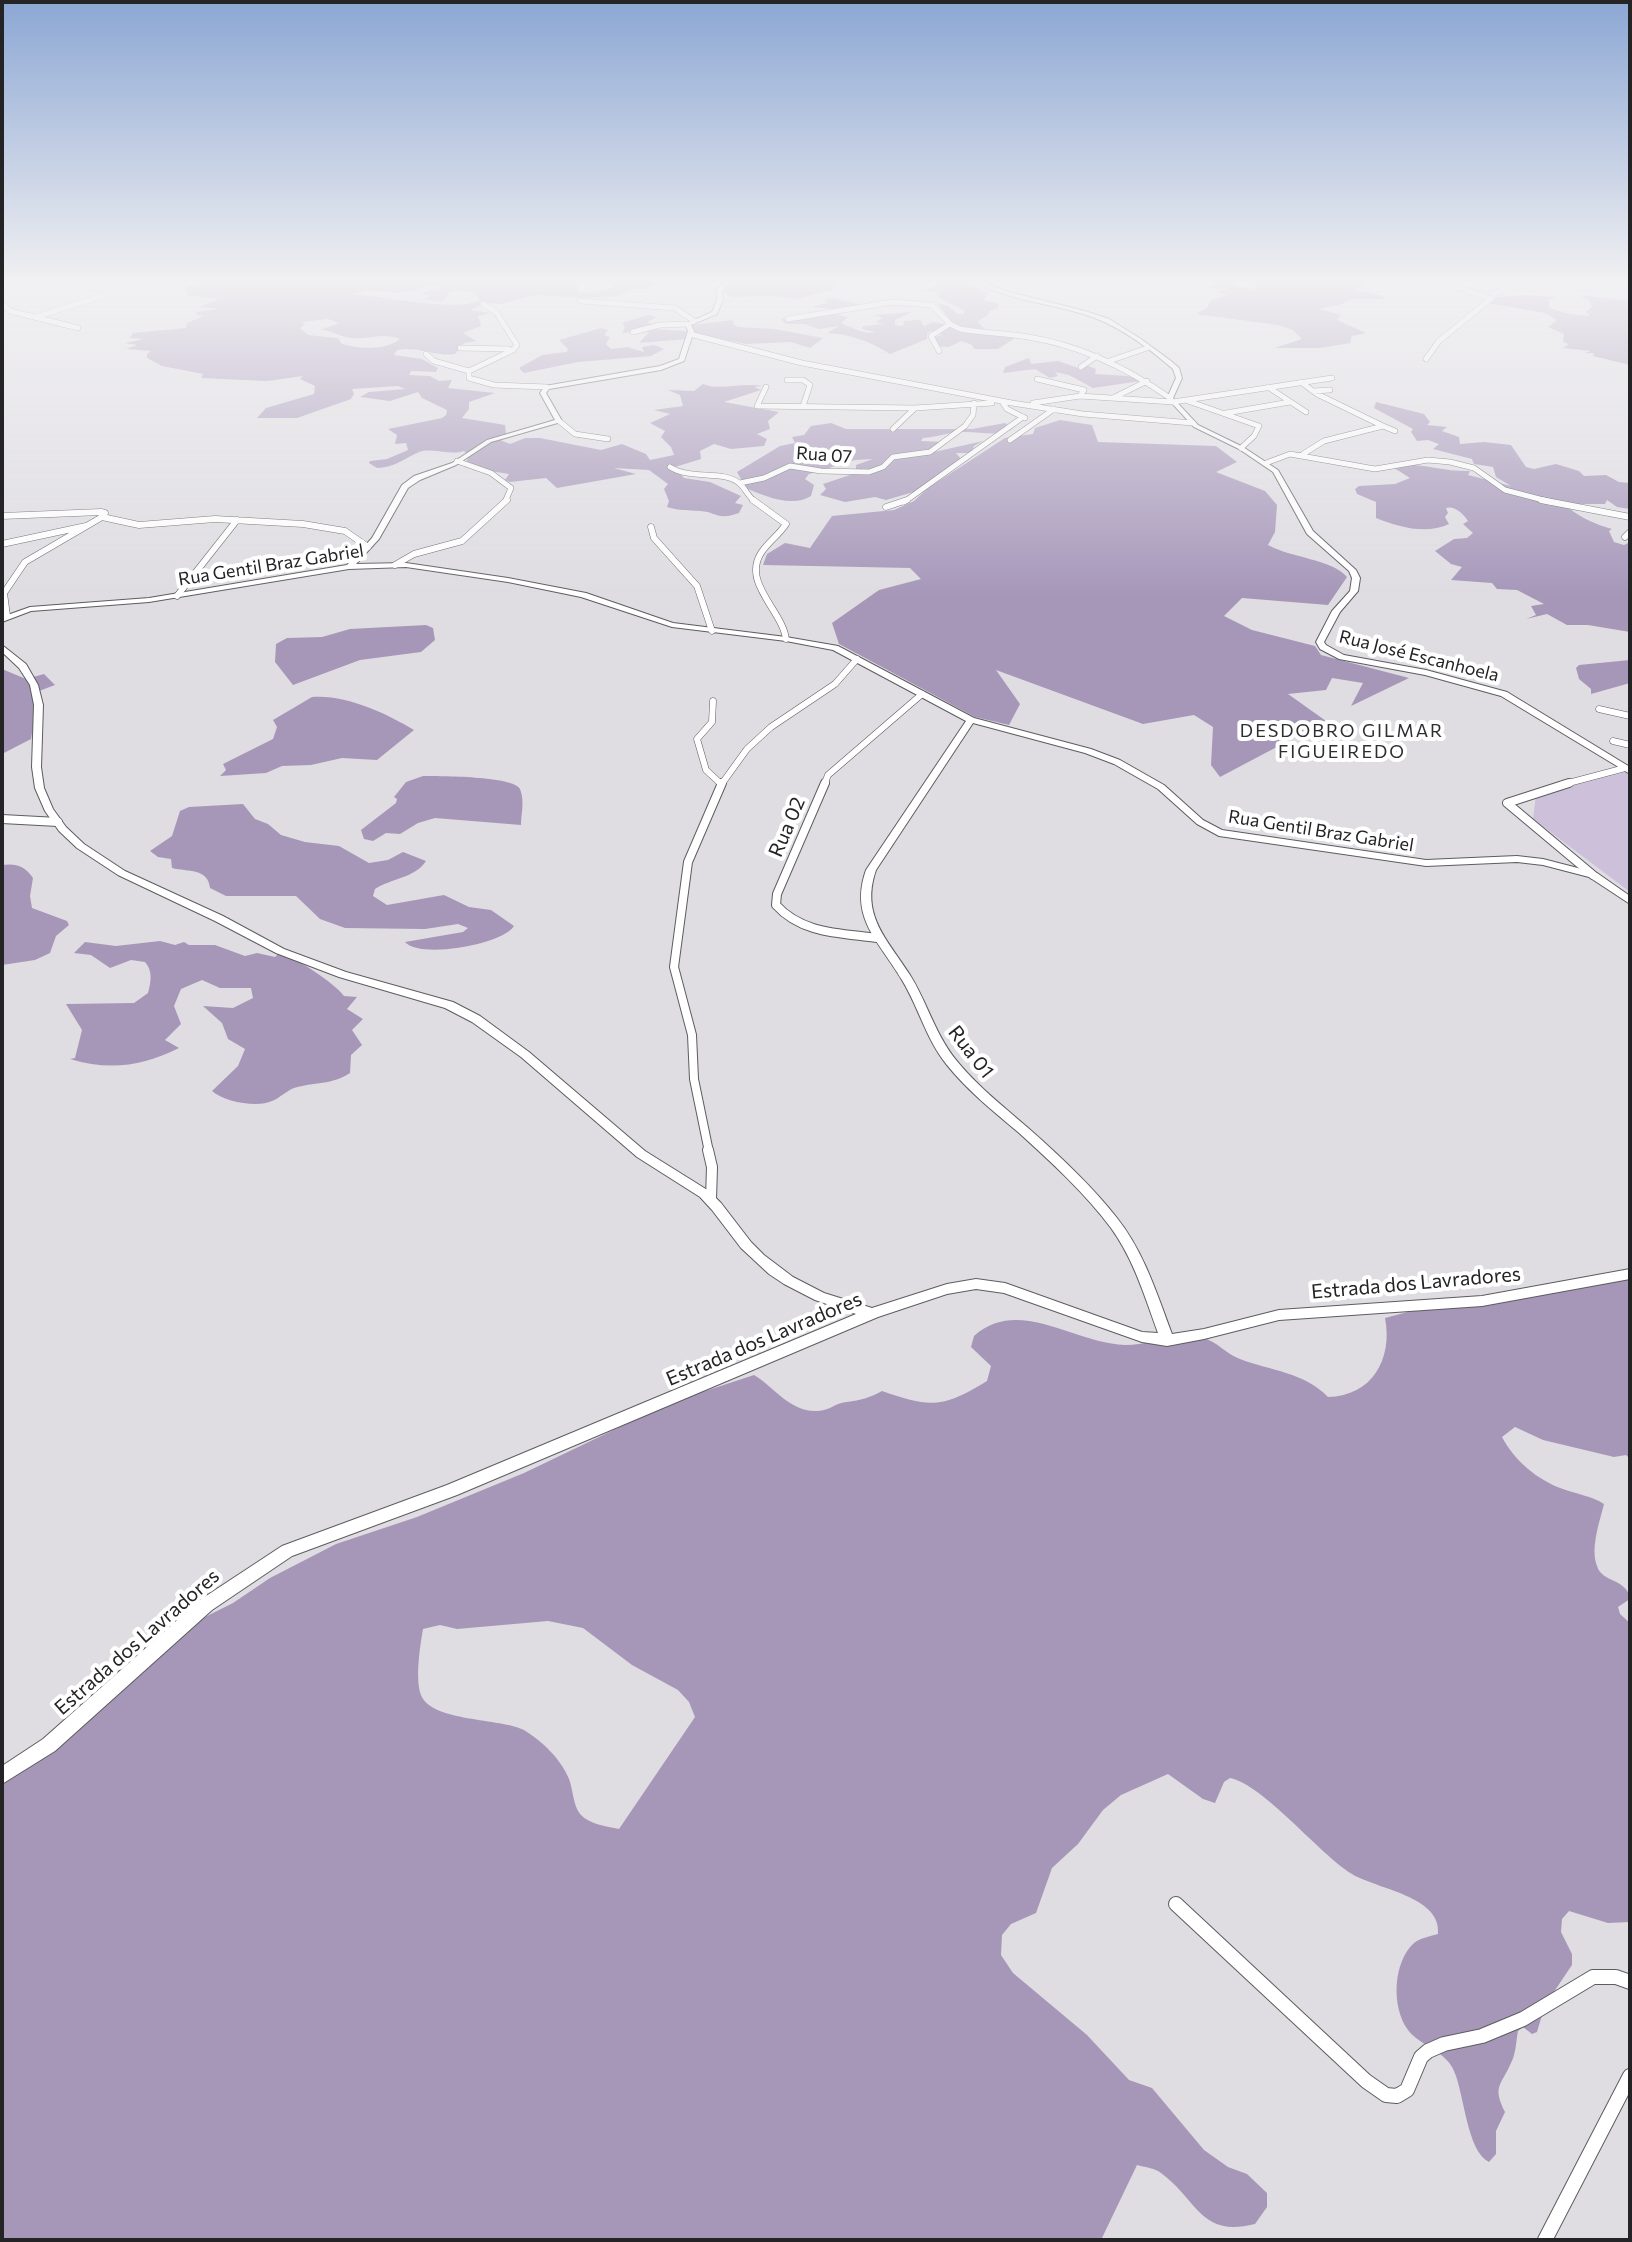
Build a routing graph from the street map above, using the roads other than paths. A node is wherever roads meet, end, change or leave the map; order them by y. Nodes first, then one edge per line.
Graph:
1 (539, 387) edge
2 (547, 387) joint
3 (766, 387) dead end
4 (809, 387) edge
5 (926, 387) edge
6 (1070, 387) edge
7 (1136, 387) edge
8 (1154, 387) edge
9 (1176, 387) edge
10 (1268, 387) joint
11 (1307, 387) edge
12 (1330, 390) dead end
13 (1313, 391) junction
14 (1080, 396) junction
15 (1113, 398) junction
16 (1172, 400) junction
17 (1186, 400) junction
18 (1290, 402) junction
19 (974, 403) junction
20 (1003, 403) junction
21 (1012, 403) junction
22 (1022, 405) junction
23 (803, 406) junction
24 (915, 408) junction
25 (1054, 409) junction
26 (1306, 412) dead end
27 (1224, 413) junction
28 (1023, 417) junction
29 (1040, 420) junction
30 (559, 421) junction
31 (1193, 423) junction
32 (1383, 426) junction
33 (893, 429) dead end
34 (1395, 431) dead end
35 (608, 439) dead end
36 (1010, 440) dead end
37 (1241, 448) junction
38 (1300, 455) junction
39 (457, 461) junction
40 (1266, 463) junction
41 (670, 467) dead end
42 (740, 483) junction
43 (886, 507) dead end
44 (2, 516) edge
45 (102, 517) junction
46 (1630, 517) edge
47 (237, 520) junction
48 (89, 526) junction
49 (651, 527) dead end
50 (2, 544) edge
51 (368, 547) junction
52 (395, 565) junction
53 (349, 567) junction
54 (177, 596) junction
55 (3, 602) edge
56 (5, 618) edge
57 (712, 631) junction
58 (786, 639) junction
59 (2, 648) edge
60 (857, 659) junction
61 (922, 694) junction
62 (713, 701) dead end
63 (1599, 709) dead end
64 (1630, 716) edge
65 (971, 720) junction
66 (1613, 741) dead end
67 (1630, 745) edge
68 (1627, 769) edge
69 (720, 783) junction
70 (2, 819) edge
71 (58, 822) junction
72 (1593, 875) junction
73 (1630, 901) edge
74 (877, 938) junction
75 (711, 1199) junction
76 (1630, 1274) edge
77 (873, 1313) junction
78 (1167, 1340) junction
79 (2, 1776) edge
80 (1176, 1904) dead end
81 (1630, 1982) edge
82 (1630, 2076) edge
83 (1545, 2240) edge

1 - 2 street
2 - 30 street
3 - 23 street
4 - 23 street
5 - 21 street
6 - 14 street
7 - 15 street
8 - 16 street
9 - 16 street
10 - 17 street
10 - 18 street
11 - 13 street
12 - 13 street
13 - 32 street
14 - 15 street
14 - 22 street
15 - 16 street
16 - 17 street
16 - 31 street
17 - 27 street
18 - 26 street
18 - 27 street
19 - 20 street
19 - 24 street
19 - 42 street, Rua 07
20 - 21 street
20 - 28 street
21 - 22 street
22 - 25 street
23 - 24 street
24 - 33 street
25 - 29 street
25 - 31 street
27 - 37 street
28 - 29 street
28 - 43 street
29 - 36 street
30 - 35 street
30 - 39 street
31 - 37 street
32 - 34 street
32 - 38 street
37 - 40 street
38 - 40 street
38 - 46 street
39 - 51 street
39 - 52 street
40 - 68 street, Rua José Escanhoela
41 - 42 street
42 - 58 street
44 - 45 street
45 - 47 street
45 - 48 street
47 - 51 street
47 - 54 street
48 - 50 street
48 - 55 street
49 - 57 street
51 - 53 street
52 - 53 street, Rua Gentil Braz Gabriel
52 - 57 street, Rua Gentil Braz Gabriel
53 - 54 street, Rua Gentil Braz Gabriel
54 - 56 street, Rua Gentil Braz Gabriel
55 - 56 street
57 - 58 street, Rua Gentil Braz Gabriel
58 - 60 street, Rua Gentil Braz Gabriel
59 - 71 street
60 - 61 street, Rua Gentil Braz Gabriel
60 - 69 street
61 - 65 street, Rua Gentil Braz Gabriel
61 - 74 street, Rua 02
62 - 69 street
63 - 64 street
65 - 72 street, Rua Gentil Braz Gabriel
65 - 74 street, Rua 01
66 - 67 street
68 - 72 street
69 - 75 street
70 - 71 street
71 - 75 street
72 - 73 street, Rua Gentil Braz Gabriel
74 - 78 street, Rua 01
75 - 77 street
76 - 78 street, Estrada dos Lavradores
77 - 78 street, Estrada dos Lavradores
77 - 79 street, Estrada dos Lavradores
80 - 81 street
82 - 83 street

